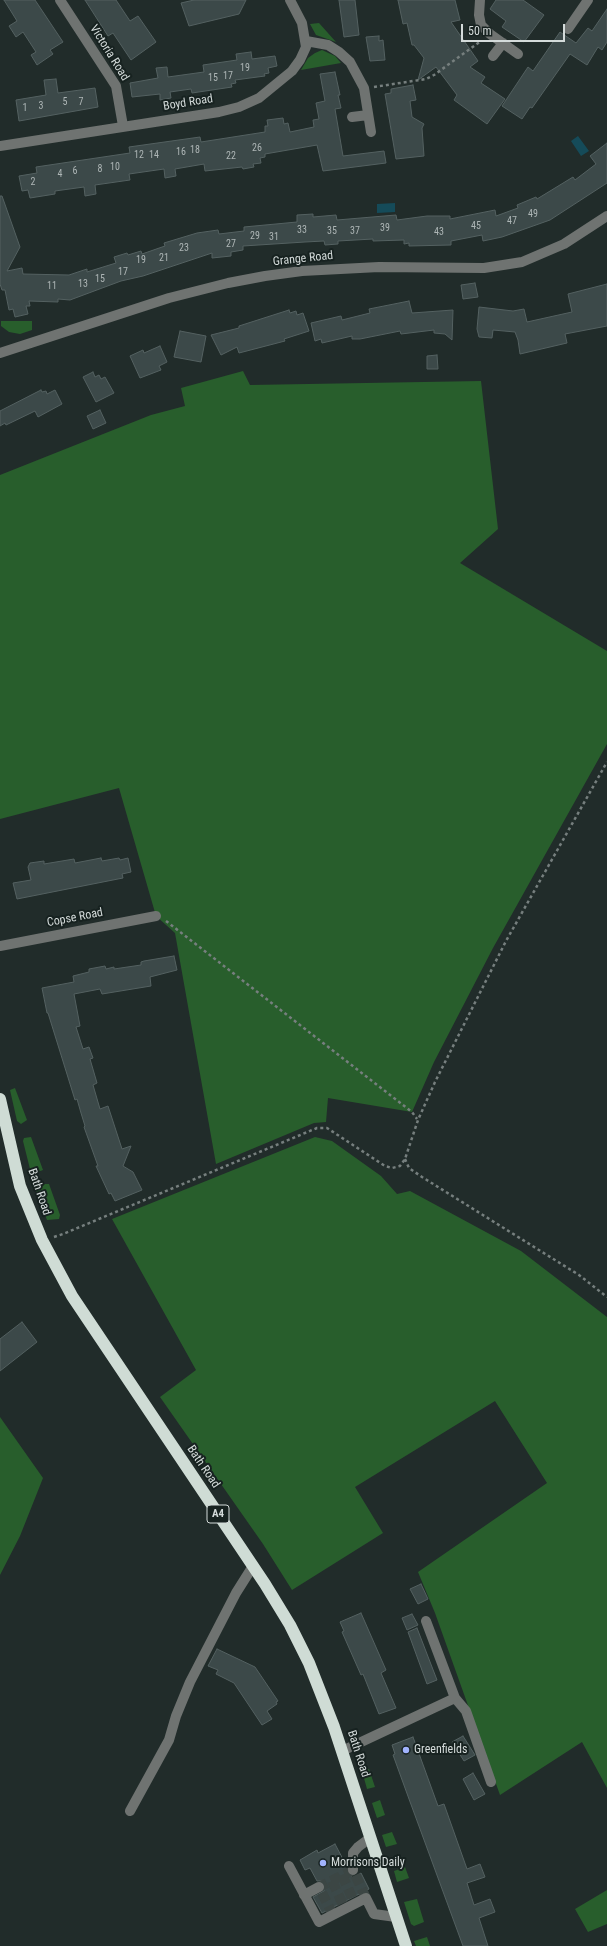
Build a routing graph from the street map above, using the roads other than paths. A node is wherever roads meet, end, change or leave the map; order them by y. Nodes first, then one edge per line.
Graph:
1 (60, 0) edge
2 (290, 0) edge
3 (480, 0) edge
4 (588, 0) edge
5 (568, 30) dead end
6 (306, 41) junction
7 (503, 43) junction
8 (518, 54) dead end
9 (493, 56) dead end
10 (368, 115) junction
11 (352, 117) dead end
12 (123, 126) junction
13 (371, 132) dead end
14 (0, 146) edge
15 (607, 216) edge
16 (0, 353) edge
17 (156, 916) road end
18 (0, 946) edge
19 (0, 1099) edge
20 (3, 1126) edge
21 (254, 1566) junction
22 (426, 1621) dead end
23 (455, 1698) junction
24 (342, 1751) junction
25 (490, 1782) dead end
26 (130, 1811) dead end
27 (370, 1838) junction
28 (289, 1866) dead end
29 (353, 1870) tunnel mouth
30 (319, 1887) dead end
31 (304, 1895) junction
32 (396, 1917) junction
33 (406, 1946) edge

1 - 12 street, Victoria Road
2 - 6 street
3 - 7 street
4 - 5 street
6 - 10 street
6 - 12 street, Boyd Road
7 - 8 street
7 - 9 street
10 - 11 street
10 - 13 street
12 - 14 street, Boyd Road
15 - 16 street, Grange Road
17 - 18 street, Copse Road
19 - 20 highway, Bath Road / A4
20 - 21 highway, Bath Road / A4
21 - 24 highway, Bath Road / A4
21 - 26 street
22 - 23 street
23 - 24 street
23 - 25 street
24 - 27 highway, Bath Road / A4
27 - 29 street
27 - 32 highway, Bath Road / A4
28 - 31 street
30 - 31 street
31 - 32 street
32 - 33 highway, Bath Road / A4

